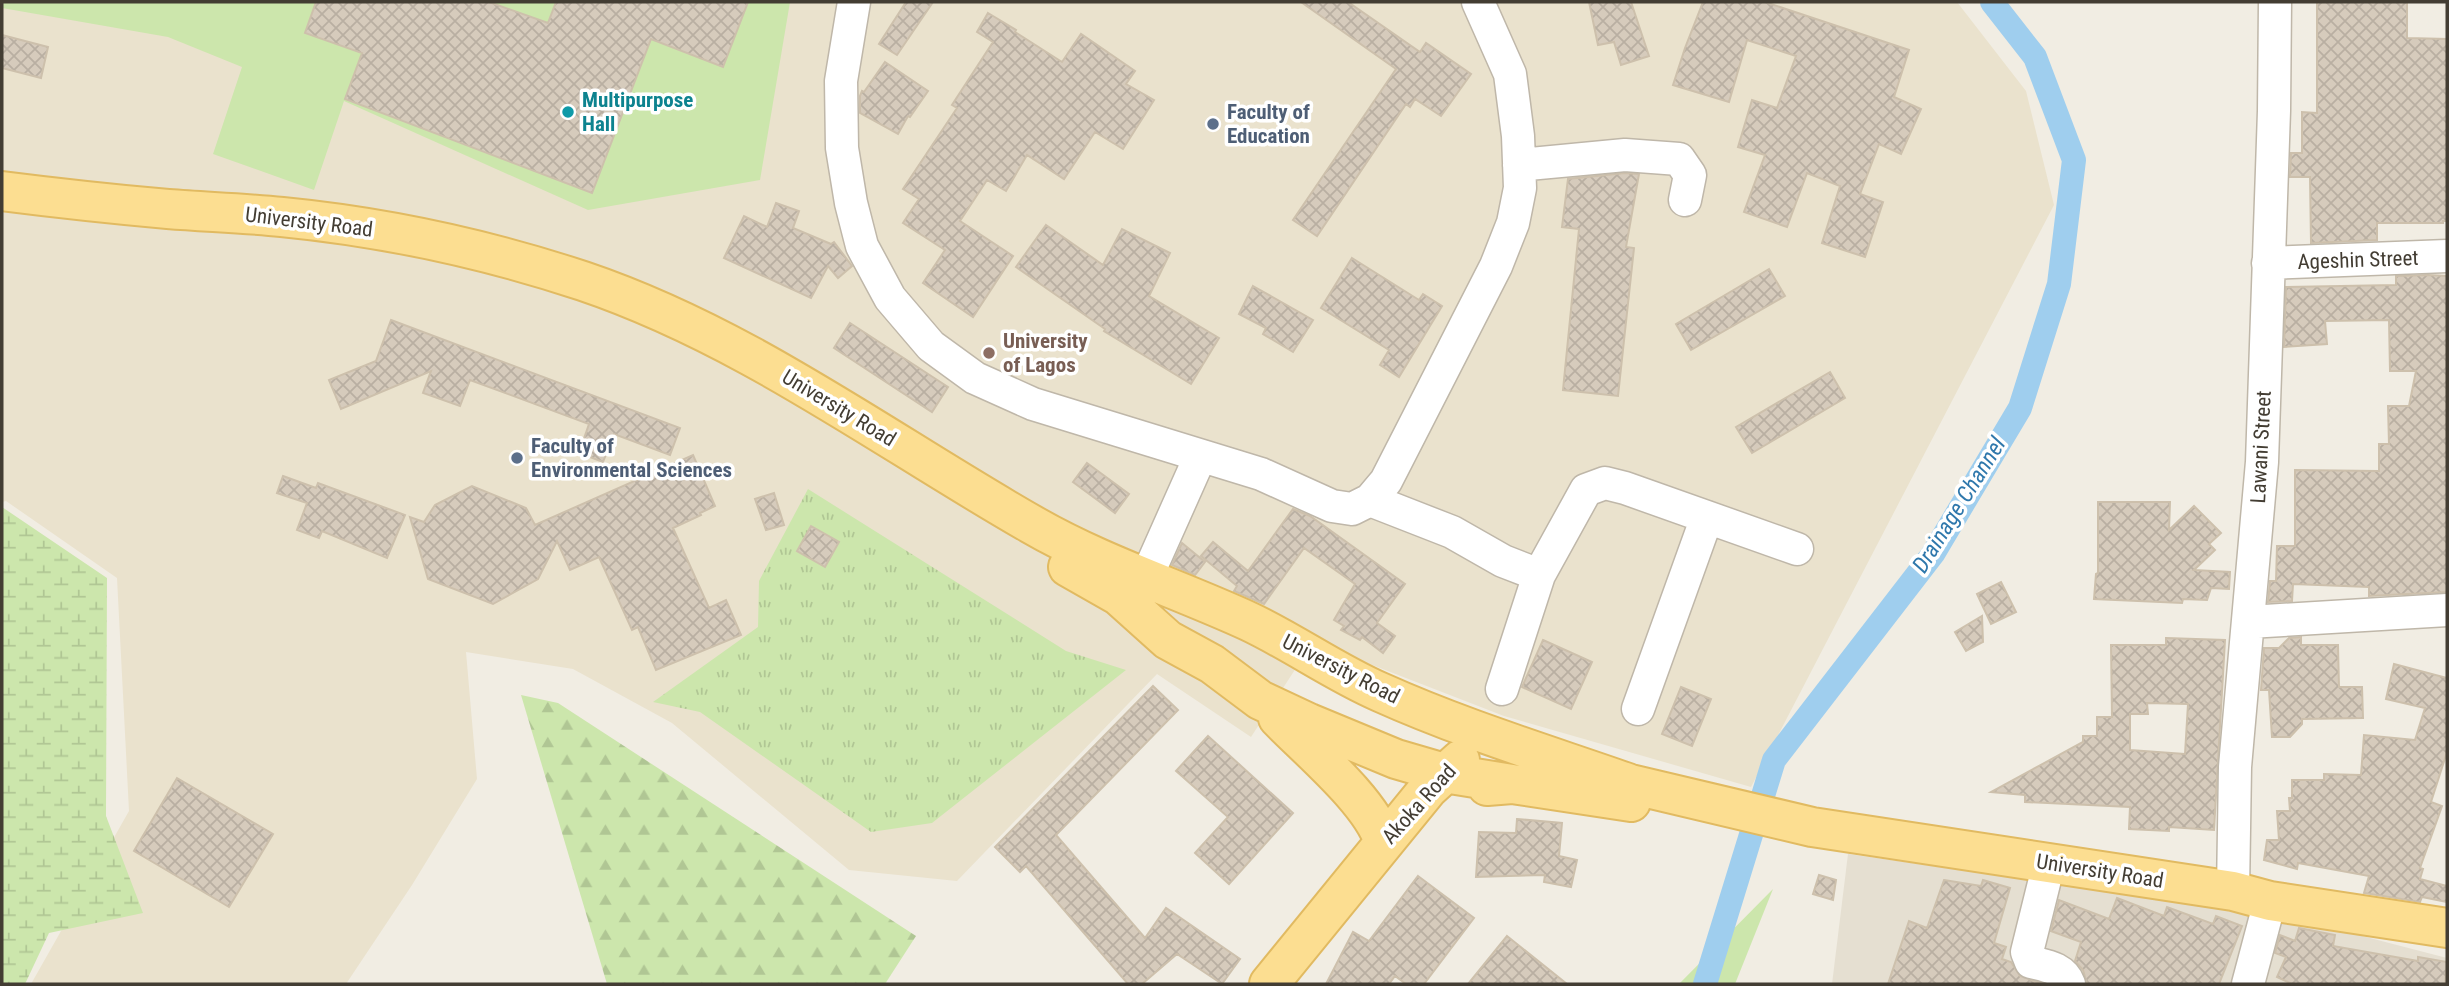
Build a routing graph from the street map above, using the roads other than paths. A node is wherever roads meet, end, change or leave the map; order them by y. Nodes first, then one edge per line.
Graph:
1 (854, 2) edge
2 (1478, 2) edge
3 (2275, 2) edge
4 (1519, 165) junction
5 (2, 191) edge
6 (1685, 200) dead end
7 (2, 215) edge
8 (2447, 256) edge
9 (2268, 263) junction
10 (1200, 457) junction
11 (1370, 500) junction
12 (1707, 517) junction
13 (1797, 549) dead end
14 (1539, 575) junction
15 (1147, 576) junction
16 (2447, 610) edge
17 (2249, 622) junction
18 (1252, 623) junction
19 (1212, 664) junction
20 (1502, 689) dead end
21 (1377, 691) junction
22 (1260, 699) junction
23 (1638, 709) dead end
24 (1444, 773) junction
25 (1628, 783) junction
26 (1511, 784) junction
27 (1752, 814) junction
28 (1438, 817) junction
29 (1384, 842) junction
30 (2049, 863) junction
31 (2233, 891) junction
32 (2270, 901) junction
33 (2447, 928) edge
34 (1269, 984) edge
35 (1303, 984) edge
36 (2068, 984) edge
37 (2248, 984) edge

1 - 10 street
2 - 4 street
3 - 9 street, Lawani Street
4 - 6 street
4 - 11 street
5 - 15 main road, University Road
7 - 19 main road, University Road
8 - 9 street, Ageshin Street
9 - 17 street, Lawani Street
10 - 11 street
10 - 15 street
11 - 14 street
12 - 13 street
12 - 14 street
12 - 23 street
14 - 20 street
15 - 18 main road, University Road
16 - 17 street
17 - 31 street, Lawani Street
18 - 19 main road
18 - 21 main road, University Road
19 - 22 main road, University Road
21 - 24 main road
21 - 25 main road, University Road
22 - 24 main road, University Road
22 - 29 main road
24 - 25 main road, Akoka Road
24 - 26 main road, University Road
24 - 28 main road
24 - 29 main road, Akoka Road
25 - 27 main road, Akoka Road
26 - 27 main road
26 - 28 main road
27 - 30 main road, University Road
28 - 35 main road
29 - 34 main road, Akoka Road
30 - 31 main road, University Road
30 - 36 street
31 - 32 main road, University Road
32 - 33 main road, University Road
32 - 37 street

